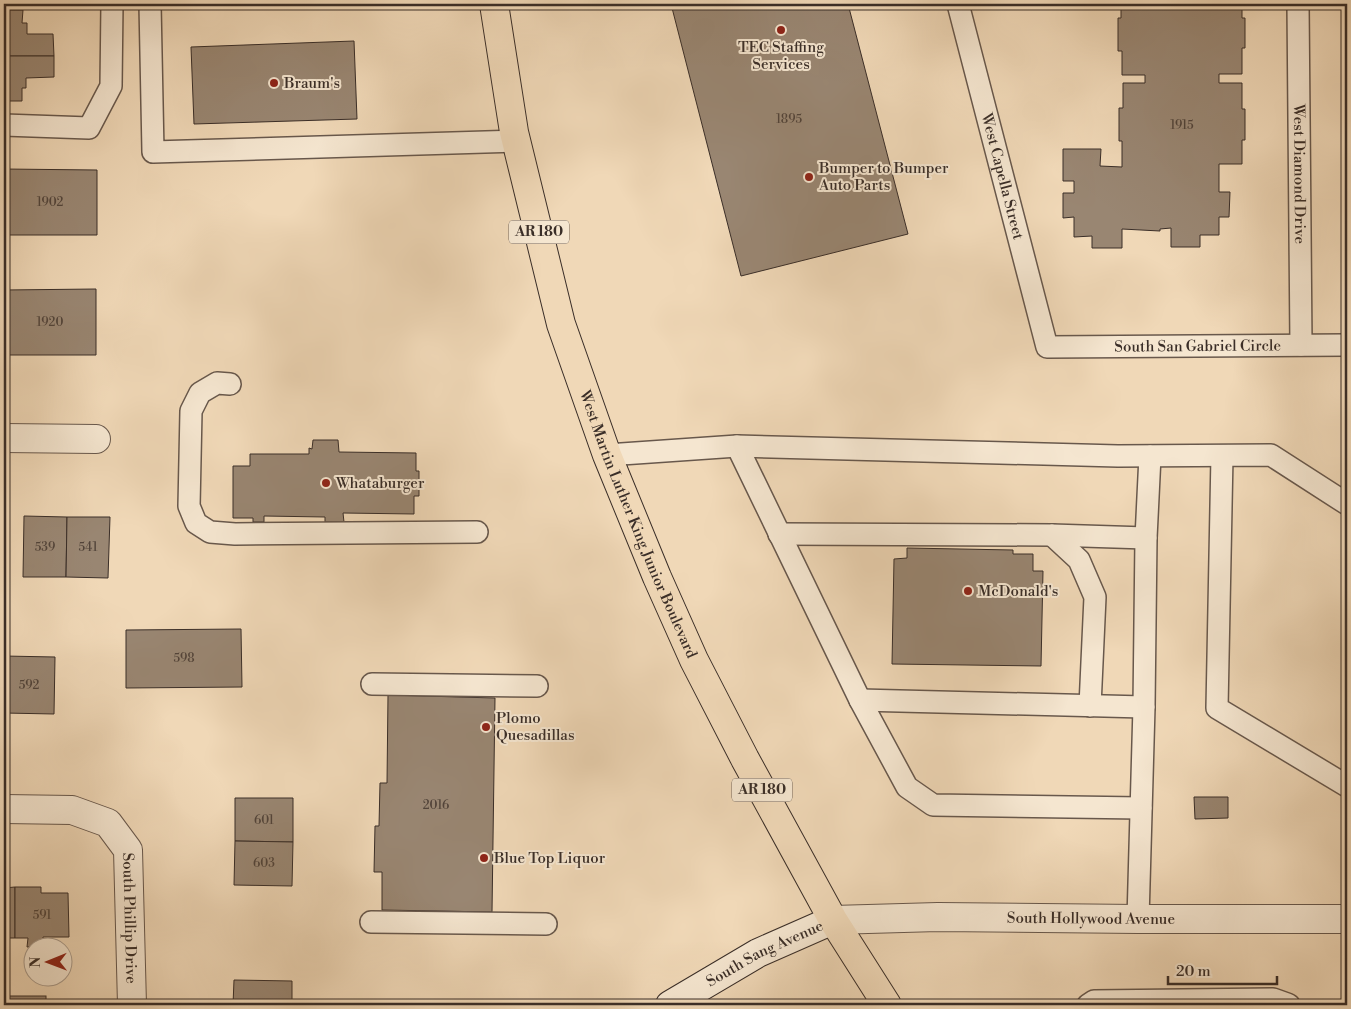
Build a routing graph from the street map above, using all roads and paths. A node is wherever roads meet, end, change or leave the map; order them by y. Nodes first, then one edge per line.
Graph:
1 (112, 4) edge
2 (150, 4) edge
3 (494, 4) edge
4 (958, 4) edge
5 (1298, 4) edge
6 (4, 125) edge
7 (517, 141) junction
8 (1347, 344) edge
9 (1301, 345) junction
10 (1047, 347) joint
11 (230, 384) dead end
12 (4, 438) edge
13 (96, 439) dead end
14 (737, 446) junction
15 (607, 455) junction
16 (1150, 456) junction
17 (1222, 456) junction
18 (1347, 504) edge
19 (477, 532) dead end
20 (779, 534) junction
21 (1052, 535) junction
22 (1146, 538) junction
23 (372, 684) dead end
24 (537, 686) dead end
25 (860, 700) junction
26 (1090, 706) junction
27 (1144, 707) junction
28 (1347, 786) edge
29 (1141, 808) junction
30 (4, 809) edge
31 (1138, 919) junction
32 (1347, 919) edge
33 (833, 920) junction
34 (371, 922) dead end
35 (546, 924) dead end
36 (132, 1005) edge
37 (670, 1005) edge
38 (887, 1005) edge
39 (1088, 1005) edge
40 (1289, 1005) edge

1 - 6 lane
2 - 7 lane
3 - 7 main road, West Martin Luther King Junior Boulevard / AR 180
4 - 10 lane, West Capella Street
5 - 9 lane, West Diamond Drive
7 - 15 main road, West Martin Luther King Junior Boulevard / AR 180
8 - 9 lane, South San Gabriel Circle
9 - 10 lane, South San Gabriel Circle
11 - 19 lane
12 - 13 street
14 - 15 lane
14 - 16 lane
14 - 20 lane
15 - 33 main road, West Martin Luther King Junior Boulevard / AR 180
16 - 17 lane
16 - 22 lane
17 - 18 lane
17 - 28 lane
20 - 21 lane
20 - 25 lane
21 - 22 lane
21 - 26 lane
22 - 27 lane
23 - 24 lane
25 - 26 lane
25 - 29 lane
26 - 27 lane
27 - 29 lane
29 - 31 lane
30 - 36 street, South Phillip Drive
31 - 32 street, South Hollywood Avenue
31 - 33 street, South Hollywood Avenue
33 - 37 street, South Sang Avenue
33 - 38 main road, West Martin Luther King Junior Boulevard / AR 180
34 - 35 lane
39 - 40 lane

